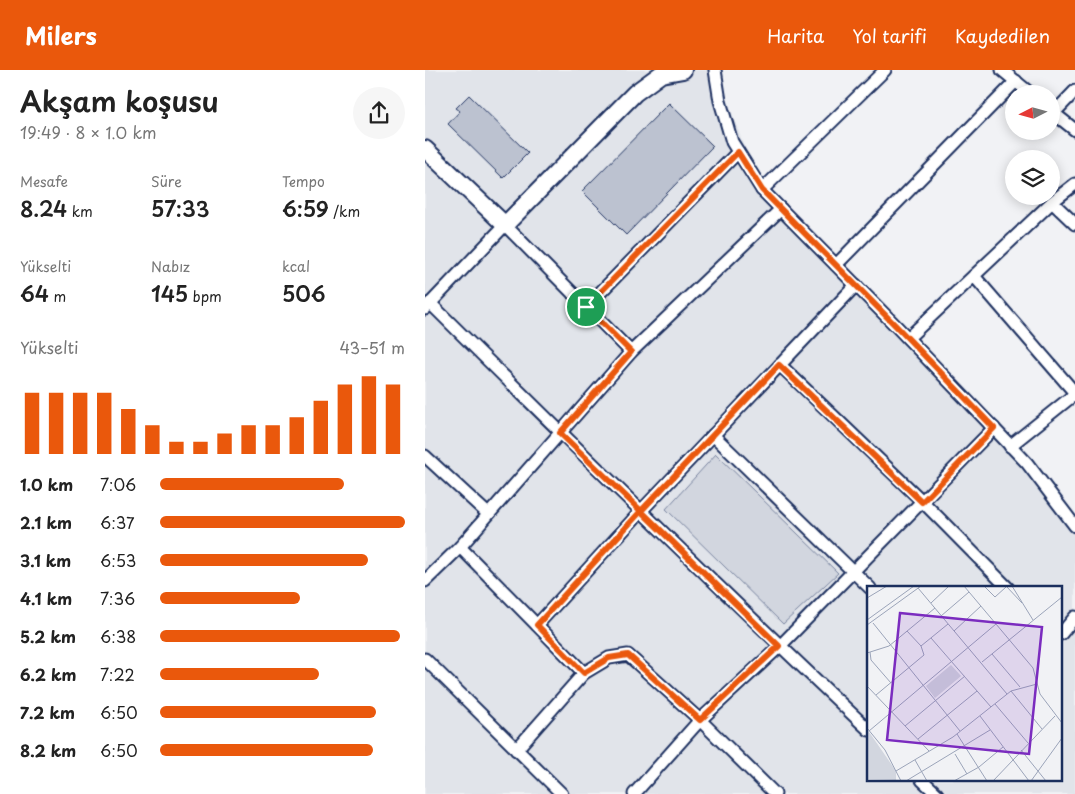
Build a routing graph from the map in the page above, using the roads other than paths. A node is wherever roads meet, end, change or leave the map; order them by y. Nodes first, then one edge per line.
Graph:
1 (683, 70) edge
2 (715, 70) edge
3 (885, 70) edge
4 (1002, 70) edge
5 (1016, 81) junction
6 (1021, 85) edge
7 (1075, 91) edge
8 (1060, 105) edge
9 (1060, 118) edge
10 (1075, 130) edge
11 (425, 149) edge
12 (738, 152) junction
13 (1075, 184) edge
14 (762, 190) junction
15 (1060, 196) edge
16 (1049, 205) edge
17 (1055, 205) edge
18 (781, 209) junction
19 (505, 224) junction
20 (1075, 224) edge
21 (836, 265) junction
22 (974, 276) junction
23 (856, 285) junction
24 (428, 306) edge
25 (586, 307) junction
26 (908, 338) junction
27 (631, 352) junction
28 (779, 365) junction
29 (1075, 393) edge
30 (994, 428) junction
31 (560, 433) junction
32 (713, 436) junction
33 (1010, 446) junction
34 (425, 456) edge
35 (922, 502) junction
36 (641, 511) junction
37 (489, 514) junction
38 (1075, 526) edge
39 (460, 546) junction
40 (853, 571) junction
41 (425, 581) edge
42 (869, 586) edge
43 (1006, 586) edge
44 (1075, 617) edge
45 (537, 625) junction
46 (1063, 632) edge
47 (779, 646) junction
48 (425, 659) edge
49 (584, 673) junction
50 (700, 720) junction
51 (867, 728) edge
52 (516, 750) junction
53 (562, 794) edge
54 (634, 794) edge
55 (775, 794) edge

1 - 19 street
2 - 12 street
3 - 14 street
4 - 5 street
5 - 6 street
5 - 21 street
7 - 8 street
9 - 10 street
11 - 19 street
12 - 14 street
12 - 25 street
13 - 15 street
14 - 18 street
16 - 22 street
17 - 20 street
18 - 21 street
18 - 27 street
19 - 24 street
19 - 25 street
21 - 23 street
22 - 26 street
22 - 29 street
23 - 26 street
23 - 28 street
24 - 31 street
25 - 27 street
26 - 30 street
27 - 31 street
28 - 32 street
28 - 35 street
29 - 33 street
30 - 33 street
30 - 35 street
31 - 36 street
31 - 37 street
32 - 36 street
32 - 40 street
33 - 38 street
34 - 37 street
35 - 40 street
35 - 43 street
36 - 45 street
36 - 47 street
37 - 39 street
39 - 41 street
39 - 45 street
40 - 42 street
40 - 47 street
44 - 46 street
45 - 49 street
47 - 50 street
47 - 51 street
48 - 52 street
49 - 50 street
49 - 52 street
50 - 54 street
50 - 55 street
52 - 53 street

